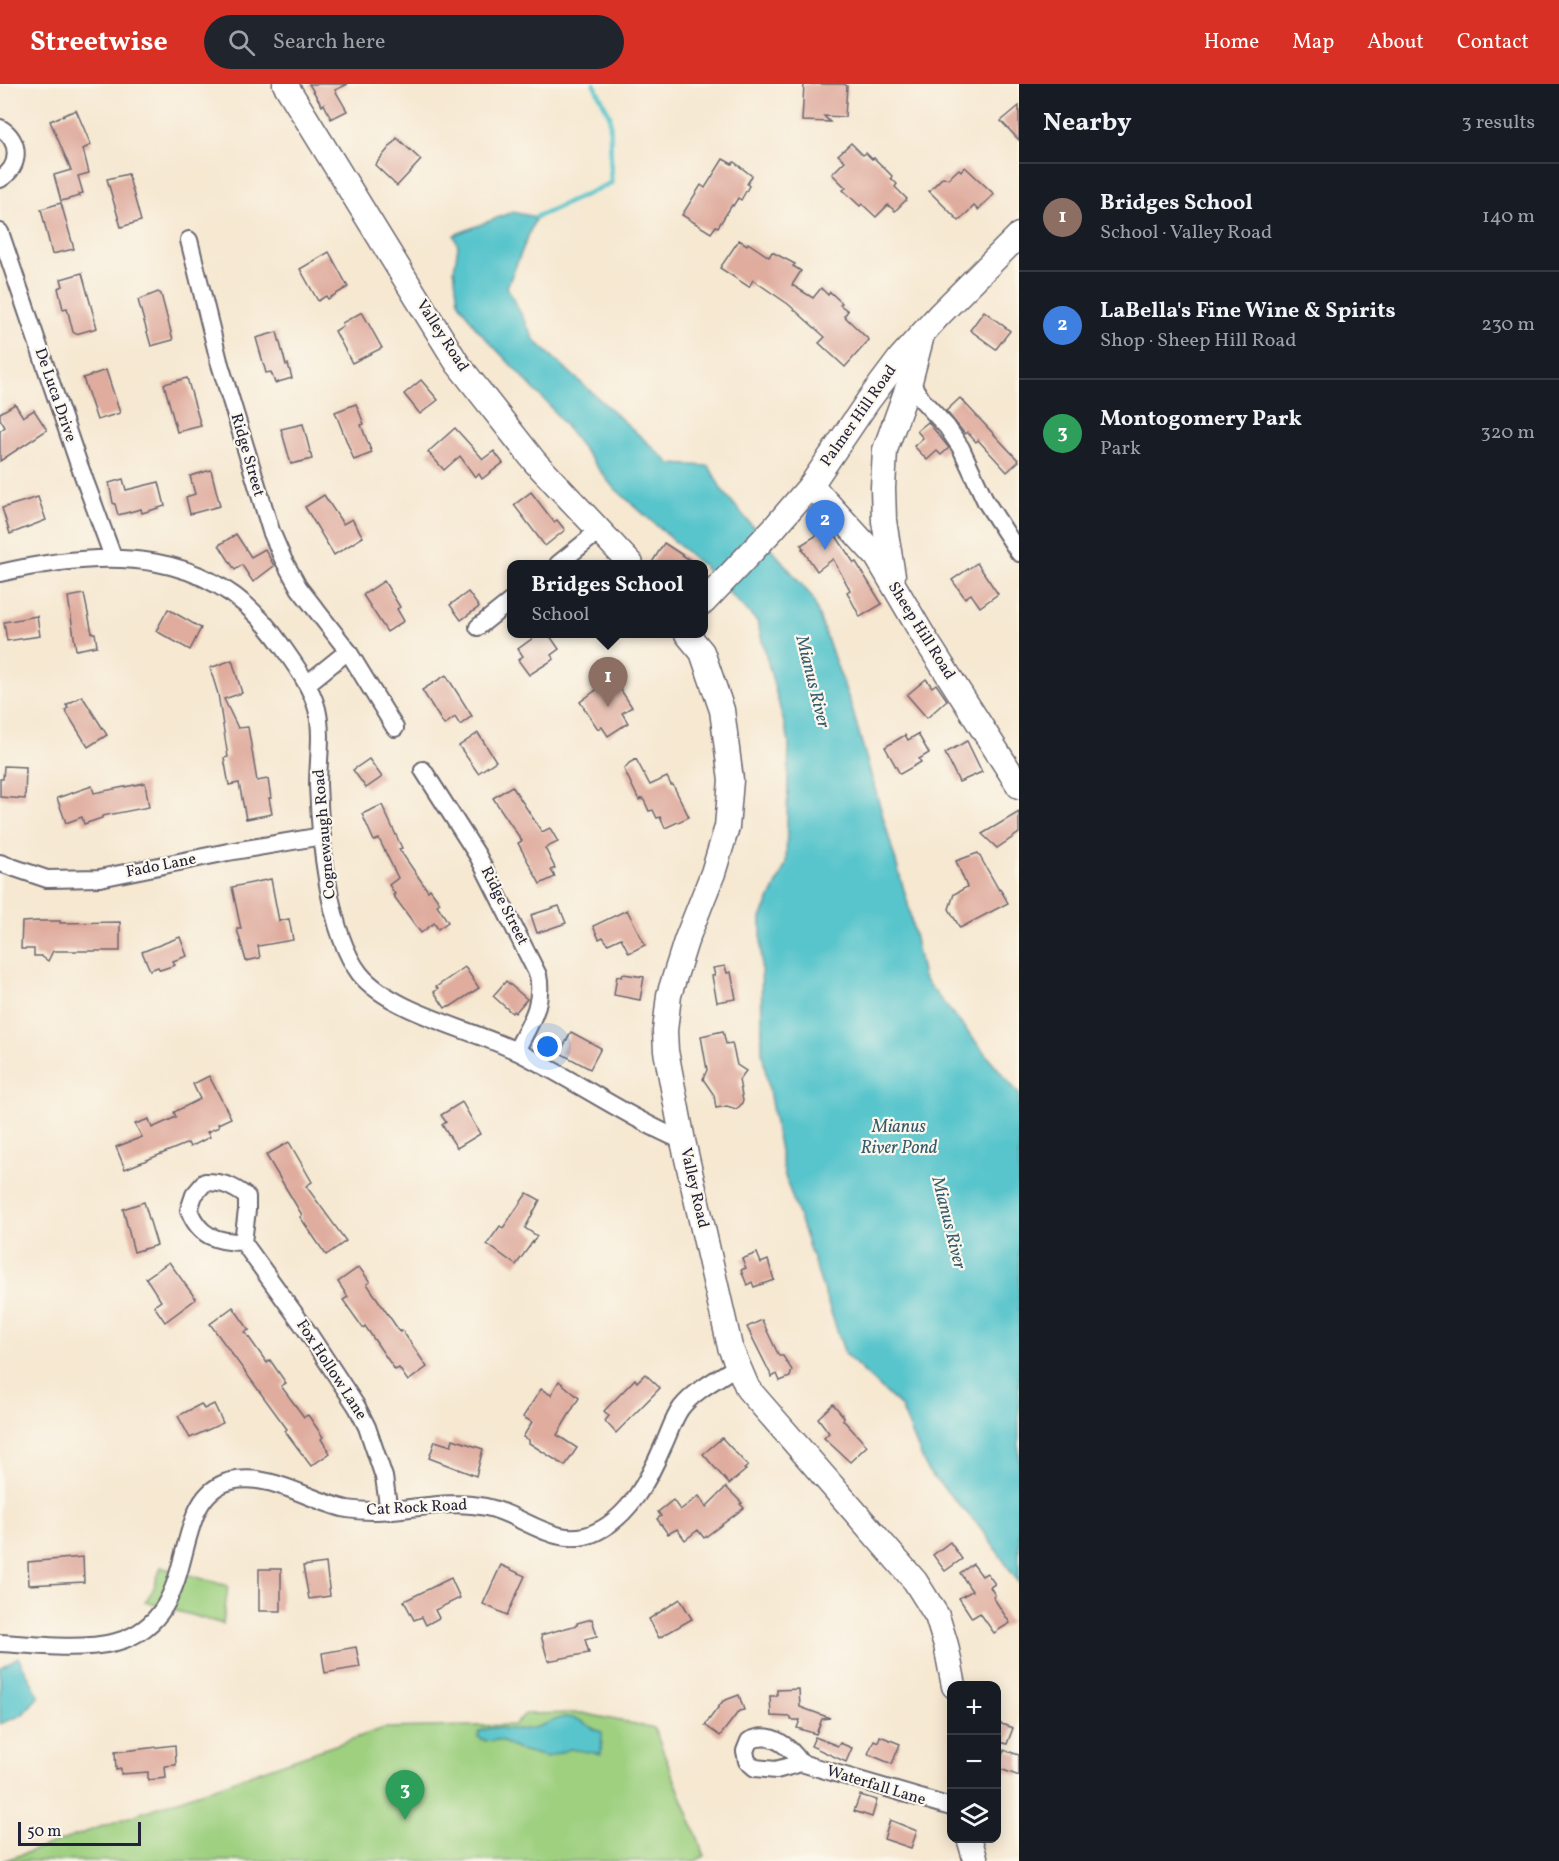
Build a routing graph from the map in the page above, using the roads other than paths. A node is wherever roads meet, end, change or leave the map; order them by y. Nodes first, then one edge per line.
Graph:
1 (285, 84) edge
2 (0, 128) edge
3 (0, 179) edge
4 (0, 232) edge
5 (1019, 235) edge
6 (189, 240) dead end
7 (921, 336) junction
8 (910, 381) junction
9 (811, 485) junction
10 (597, 527) junction
11 (1019, 553) edge
12 (113, 557) junction
13 (563, 560) edge
14 (627, 560) edge
15 (0, 573) edge
16 (895, 588) junction
17 (708, 598) edge
18 (507, 604) edge
19 (478, 627) dead end
20 (691, 638) edge
21 (348, 651) junction
22 (307, 684) junction
23 (395, 728) dead end
24 (423, 770) dead end
25 (1019, 786) edge
26 (322, 836) junction
27 (0, 863) edge
28 (516, 1051) junction
29 (683, 1141) junction
30 (243, 1242) dead end
31 (736, 1366) junction
32 (389, 1511) junction
33 (0, 1642) edge
34 (953, 1681) edge
35 (801, 1763) dead end
36 (947, 1807) edge
37 (970, 1843) edge
38 (976, 1861) edge

1 - 10 main road, Valley Road
2 - 3 street
4 - 12 street, De Luca Drive
5 - 7 main road, Palmer Hill Road
6 - 21 street, Ridge Street
7 - 8 main road
7 - 9 main road, Palmer Hill Road
8 - 11 street
8 - 16 main road
9 - 16 main road, Sheep Hill Road
9 - 17 main road, Palmer Hill Road
10 - 13 street
10 - 14 main road, Valley Road
12 - 15 street, Cognewaugh Road
12 - 22 street, Cognewaugh Road
16 - 25 main road, Sheep Hill Road
18 - 19 street
20 - 29 main road, Valley Road
21 - 22 street
21 - 23 street, Ridge Street
22 - 26 street, Cognewaugh Road
24 - 28 street, Ridge Street
26 - 27 street, Fado Lane
26 - 28 street, Cognewaugh Road
28 - 29 street, Cognewaugh Road
29 - 31 main road, Valley Road
30 - 32 street, Fox Hollow Lane
31 - 32 street, Cat Rock Road
31 - 34 main road, Valley Road
32 - 33 street, Cat Rock Road
35 - 36 street, Waterfall Lane
37 - 38 main road

